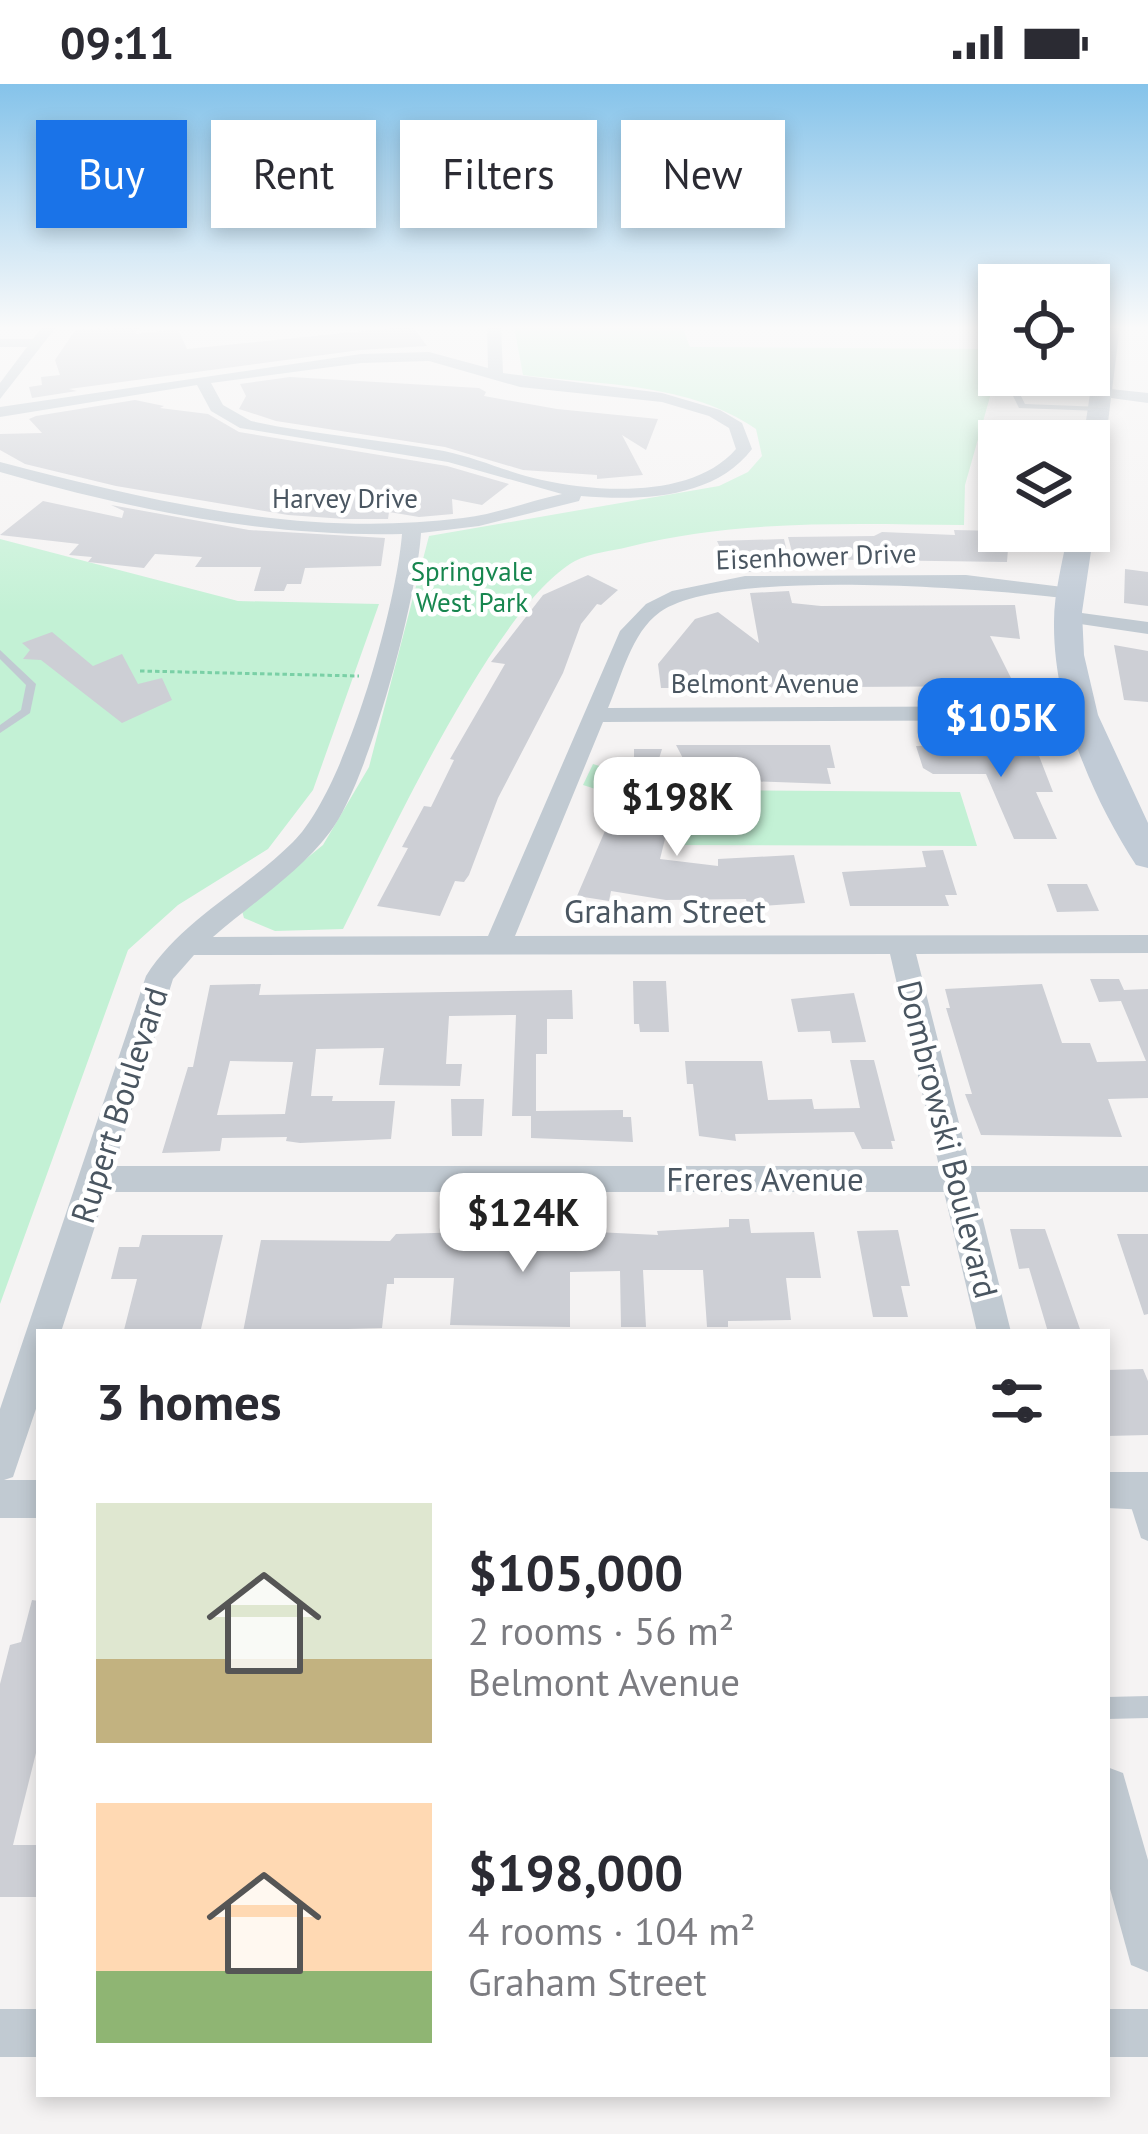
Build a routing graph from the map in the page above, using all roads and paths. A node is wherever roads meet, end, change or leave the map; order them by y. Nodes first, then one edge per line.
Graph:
1 (241, 422) edge
2 (729, 422) edge
3 (0, 467) edge
4 (509, 476) junction
5 (621, 492) junction
6 (505, 514) junction
7 (412, 527) junction
8 (1078, 552) edge
9 (1070, 605) junction
10 (1148, 628) edge
11 (0, 653) edge
12 (140, 670) dead end
13 (376, 677) junction
14 (1081, 713) junction
15 (594, 715) junction
16 (0, 730) edge
17 (1148, 857) edge
18 (1148, 944) edge
19 (182, 946) junction
20 (901, 946) junction
21 (497, 947) junction
22 (95, 1179) junction
23 (1148, 1179) edge
24 (959, 1180) junction
25 (45, 1329) edge
26 (993, 1329) edge
27 (36, 1355) edge
28 (0, 1464) edge
29 (1130, 1491) edge
30 (36, 1498) edge
31 (0, 1499) edge
32 (1148, 1531) edge
33 (1148, 1707) edge
34 (1110, 1708) edge
35 (1110, 1801) edge
36 (1148, 1948) edge
37 (0, 2033) edge
38 (36, 2033) edge
39 (1110, 2033) edge
40 (1148, 2033) edge

1 - 4 street
2 - 5 street
3 - 7 street, Harvey Drive
4 - 5 street
4 - 6 street
5 - 6 street, Harvey Drive
6 - 7 street, Harvey Drive
7 - 13 street, Rupert Boulevard
8 - 9 main road
9 - 10 street, Eisenhower Drive
9 - 14 main road
9 - 15 street, Eisenhower Drive
11 - 16 lane
12 - 13 path
13 - 19 street, Rupert Boulevard
14 - 15 street, Belmont Avenue
14 - 17 main road
15 - 21 street, Eisenhower Drive
18 - 20 street, Graham Street
19 - 21 street, Graham Street
19 - 22 street, Rupert Boulevard
20 - 21 street, Graham Street
20 - 24 street, Dombrowski Boulevard
22 - 24 street, Freres Avenue
22 - 25 street, Rupert Boulevard
23 - 24 street, Freres Avenue
24 - 26 street, Dombrowski Boulevard
27 - 28 street
29 - 32 lane
30 - 31 street
33 - 34 lane
35 - 36 street
37 - 38 street
39 - 40 street

